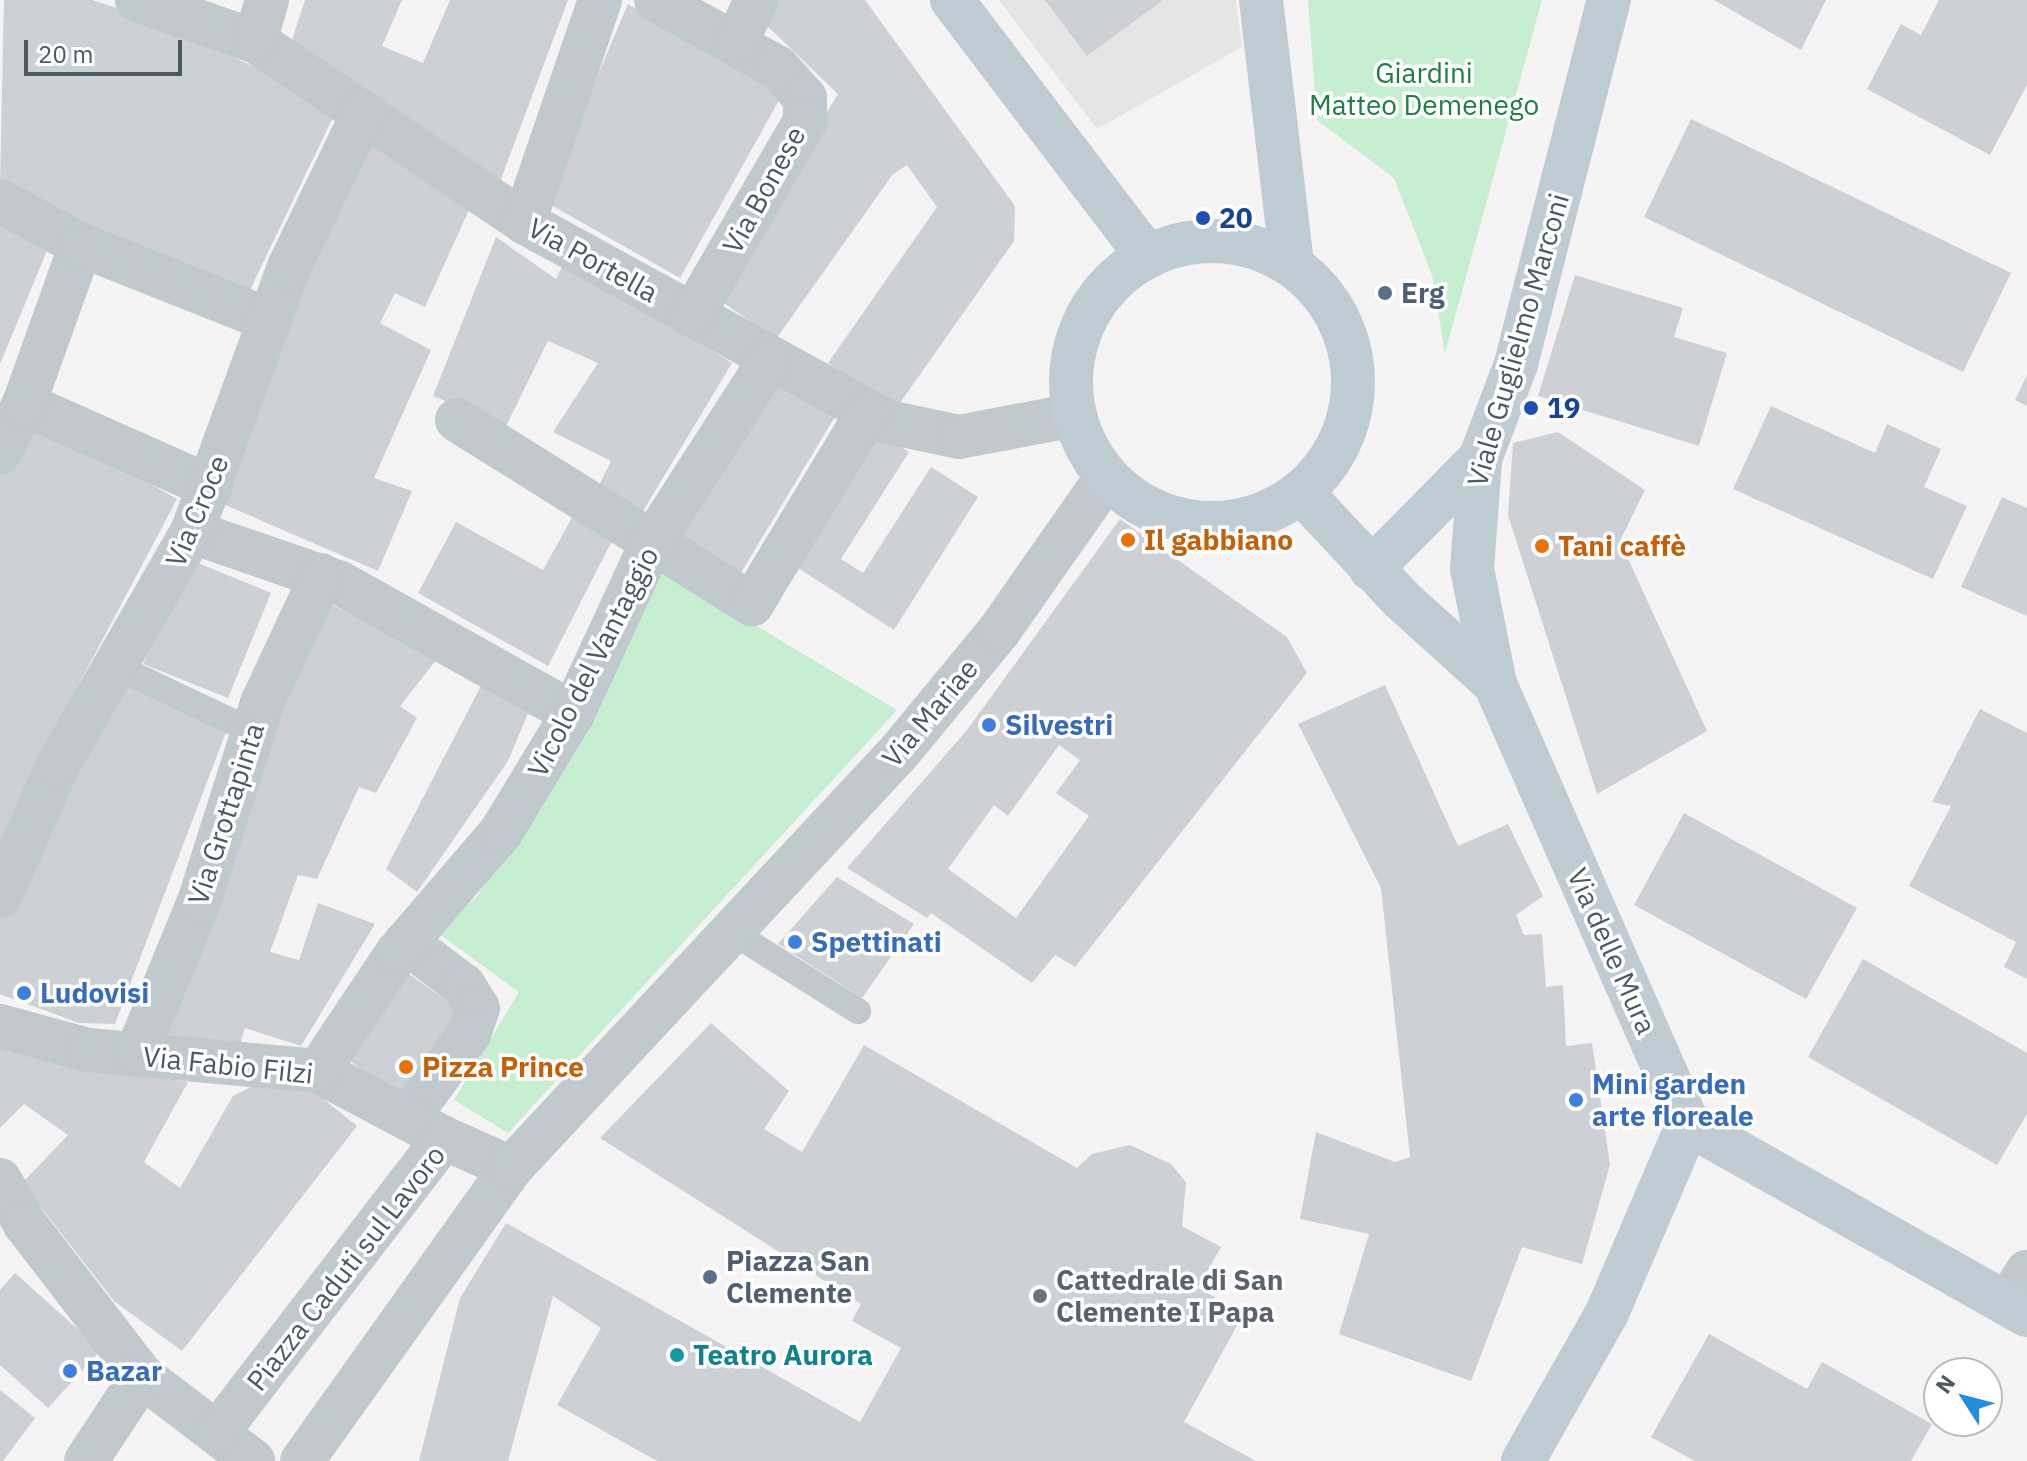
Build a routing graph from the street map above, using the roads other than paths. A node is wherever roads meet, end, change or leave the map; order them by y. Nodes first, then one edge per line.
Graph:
1 (137, 0) edge
2 (600, 0) edge
3 (656, 0) edge
4 (756, 0) edge
5 (952, 0) edge
6 (1261, 0) edge
7 (1609, 0) edge
8 (261, 20) edge
9 (736, 43) junction
10 (364, 112) junction
11 (0, 201) edge
12 (524, 222) junction
13 (81, 245) junction
14 (1148, 257) junction
15 (1292, 265) junction
16 (692, 316) junction
17 (269, 320) junction
18 (770, 360) junction
19 (24, 404) junction
20 (867, 413) junction
21 (1074, 415) junction
22 (457, 420) dead end
23 (0, 452) edge
24 (1480, 459) junction
25 (1107, 477) junction
26 (211, 487) junction
27 (1301, 492) junction
28 (192, 532) junction
29 (650, 546) junction
30 (1371, 569) junction
31 (322, 575) junction
32 (117, 667) junction
33 (1495, 684) junction
34 (573, 713) junction
35 (252, 731) junction
36 (0, 896) edge
37 (732, 932) junction
38 (406, 942) junction
39 (858, 1011) dead end
40 (0, 1026) edge
41 (136, 1055) junction
42 (318, 1071) junction
43 (1688, 1124) junction
44 (426, 1128) junction
45 (511, 1168) junction
46 (0, 1180) edge
47 (2020, 1297) edge
48 (142, 1376) junction
49 (217, 1433) junction
50 (86, 1461) edge
51 (253, 1461) edge
52 (302, 1461) edge
53 (1523, 1461) edge

1 - 8 street, Via Portella
2 - 12 street
3 - 9 street, Via Bonese
4 - 9 street
5 - 14 street
6 - 15 street
7 - 24 street, Viale Guglielmo Marconi
8 - 10 street, Via Portella
9 - 16 street, Via Bonese
10 - 12 street, Via Portella
10 - 17 street, Via Croce
11 - 13 street
12 - 16 street, Via Portella
13 - 17 street
13 - 19 street
14 - 15 street
14 - 21 street
15 - 27 street
16 - 18 street, Via Portella
17 - 26 street, Via Croce
18 - 20 street, Via Portella
18 - 29 street, Vicolo del Vantaggio
19 - 23 street
19 - 26 street
20 - 21 street, Via Portella
20 - 29 street
21 - 25 street
22 - 29 street
24 - 30 street
24 - 33 street, Viale Guglielmo Marconi
25 - 27 street
25 - 37 street, Via Mariae
26 - 28 street, Via Croce
27 - 30 street, Via delle Mura
28 - 31 street
28 - 32 street, Via Croce
29 - 34 street, Vicolo del Vantaggio
30 - 33 street, Via delle Mura
31 - 34 street
31 - 35 street, Via Grottapinta
32 - 35 lane
32 - 36 street, Via Croce
33 - 43 street, Via delle Mura
34 - 38 street, Vicolo del Vantaggio
35 - 41 street, Via Grottapinta
37 - 39 lane
37 - 45 street, Via Mariae
38 - 42 street, Vicolo del Vantaggio
38 - 44 street
40 - 41 street, Via Fabio Filzi
41 - 42 street, Via Fabio Filzi
42 - 44 street, Via Fabio Filzi
43 - 47 street
43 - 53 street
44 - 45 street, Piazza Caduti sul Lavoro
44 - 49 street, Piazza Caduti sul Lavoro
45 - 52 street
46 - 48 street
48 - 49 street
48 - 50 street
49 - 51 street

